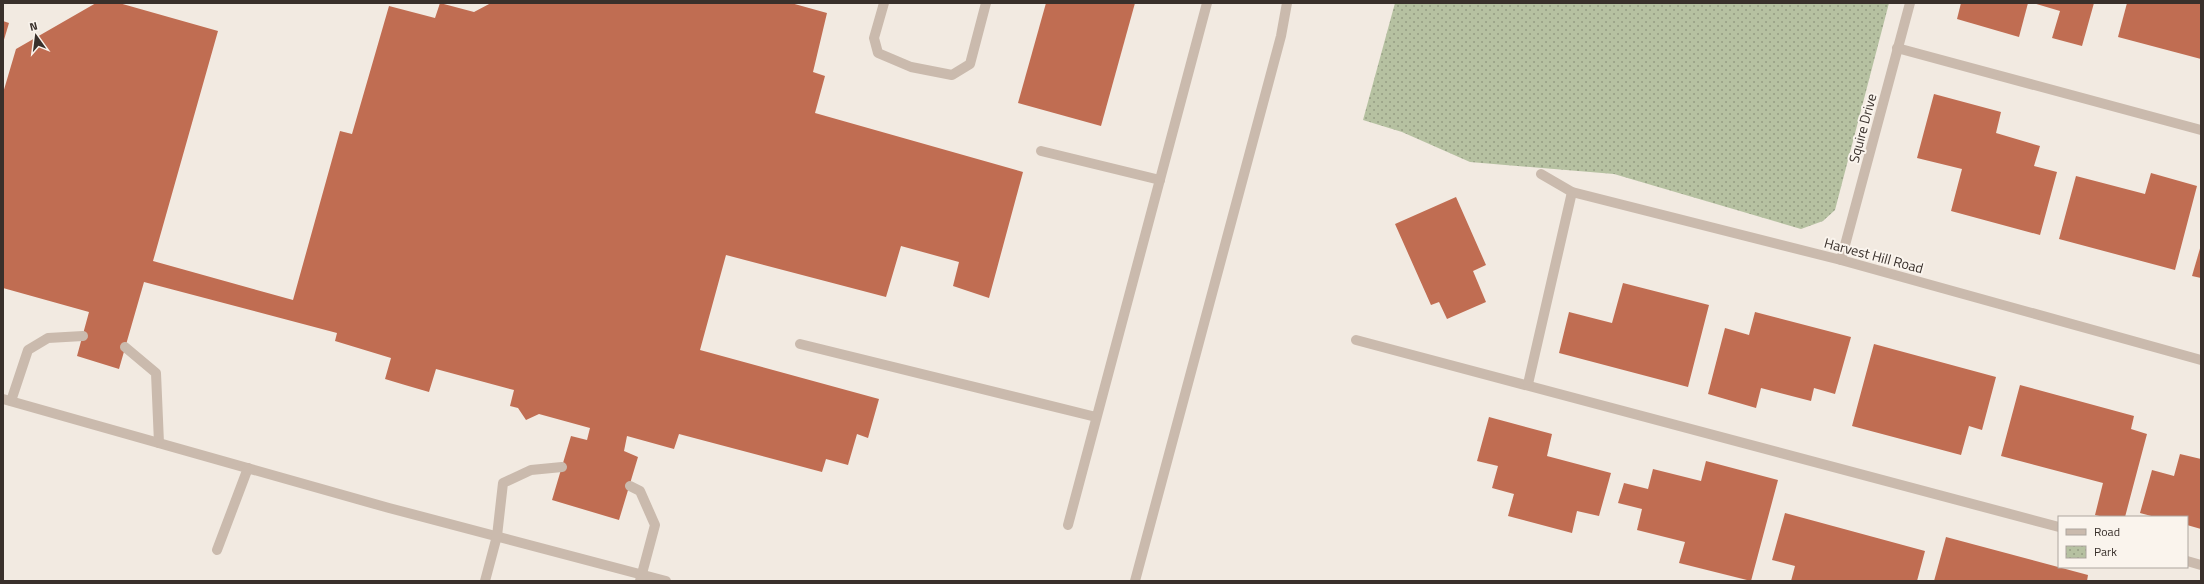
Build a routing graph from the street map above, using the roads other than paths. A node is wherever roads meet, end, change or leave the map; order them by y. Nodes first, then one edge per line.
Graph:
1 (986, 3) edge
2 (1207, 3) edge
3 (1287, 3) edge
4 (1910, 3) edge
5 (881, 4) edge
6 (1897, 48) junction
7 (2201, 130) edge
8 (1040, 151) dead end
9 (1541, 174) dead end
10 (1160, 180) junction
11 (1572, 192) junction
12 (1841, 260) junction
13 (83, 336) dead end
14 (1356, 340) dead end
15 (800, 344) dead end
16 (125, 347) dead end
17 (2201, 360) edge
18 (1528, 384) junction
19 (7, 400) edge
20 (1096, 416) junction
21 (159, 442) junction
22 (562, 467) dead end
23 (248, 468) junction
24 (630, 486) dead end
25 (1068, 525) dead end
26 (2058, 527) edge
27 (497, 536) junction
28 (217, 550) dead end
29 (2188, 561) edge
30 (2201, 565) edge
31 (640, 577) edge
32 (485, 581) edge
33 (666, 581) edge
34 (1135, 581) edge

1 - 5 street
2 - 10 street
3 - 34 street
4 - 6 street, Squire Drive
6 - 7 street
6 - 12 street, Squire Drive
8 - 10 street
9 - 11 street, Harvest Hill Road
10 - 20 street
11 - 12 street, Harvest Hill Road
11 - 18 street
12 - 17 street, Harvest Hill Road
13 - 19 street
14 - 18 street
15 - 20 street
16 - 21 street
18 - 26 street
19 - 21 street
20 - 25 street
21 - 23 street
22 - 27 street
23 - 27 street
23 - 28 street
24 - 31 street
27 - 31 street
27 - 32 street
29 - 30 street
31 - 33 street

